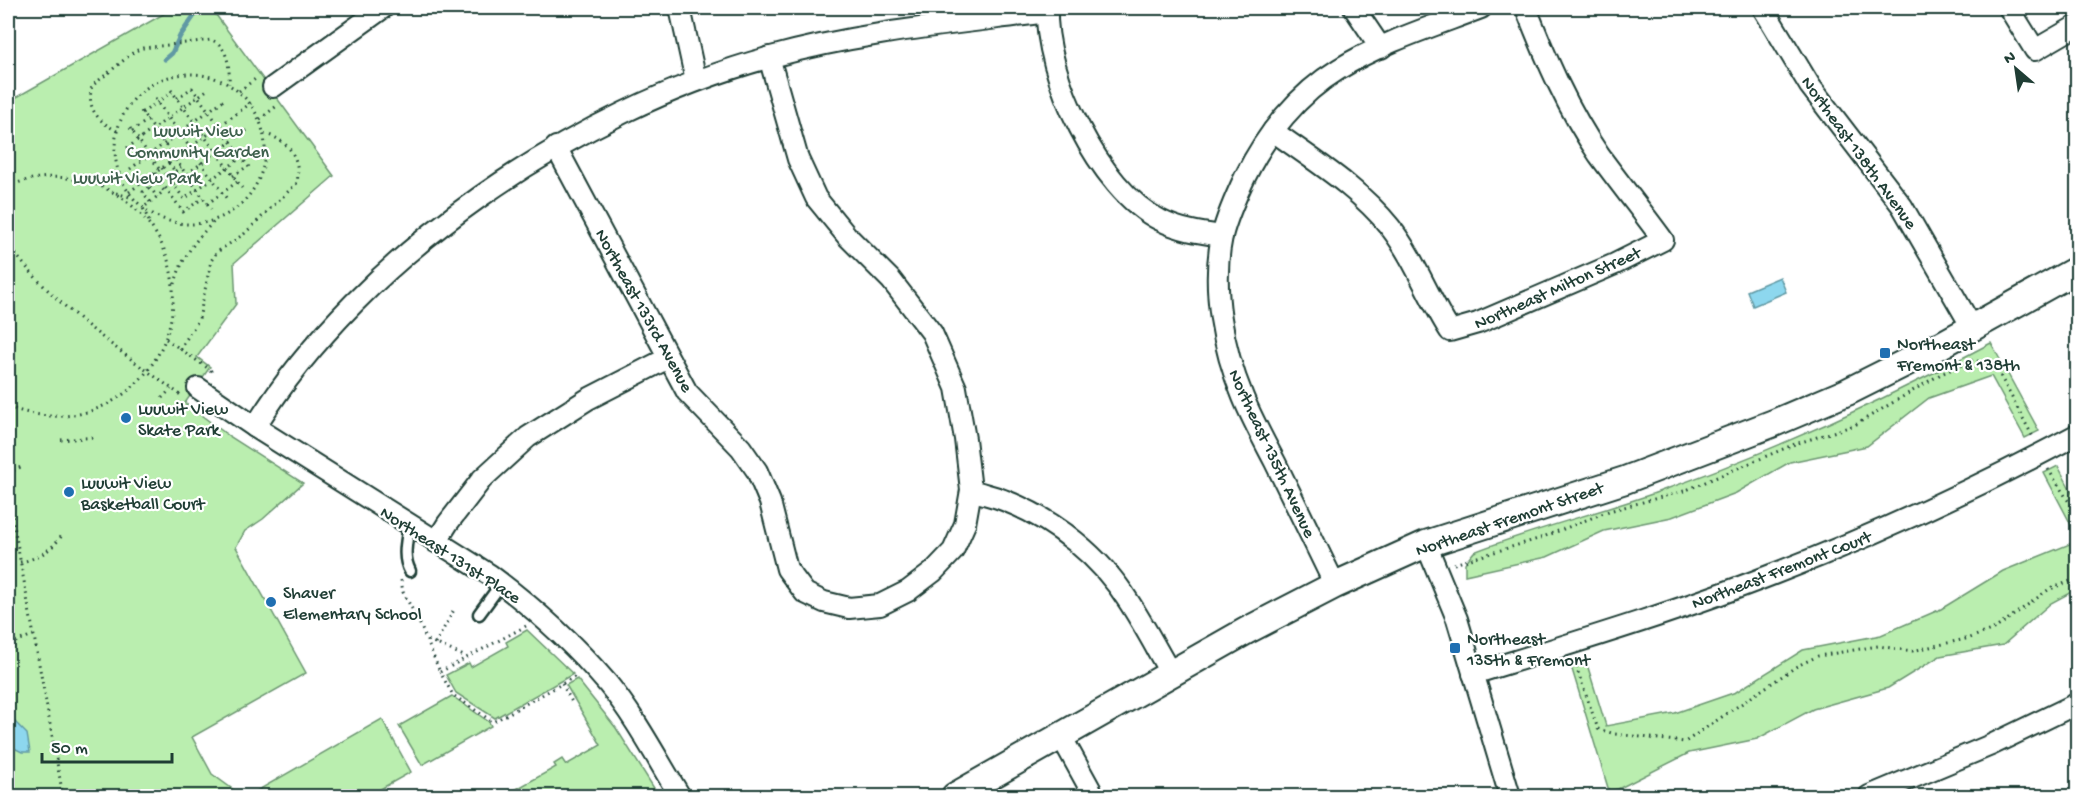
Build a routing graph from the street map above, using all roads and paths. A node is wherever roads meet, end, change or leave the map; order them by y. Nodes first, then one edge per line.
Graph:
1 (383, 8) edge
2 (680, 8) edge
3 (1354, 8) edge
4 (1481, 8) edge
5 (1526, 8) edge
6 (1763, 8) edge
7 (2008, 8) edge
8 (1047, 10) edge
9 (2078, 26) edge
10 (1381, 48) junction
11 (769, 57) junction
12 (696, 81) junction
13 (229, 84) junction
14 (273, 88) junction
15 (207, 90) dead end
16 (239, 91) junction
17 (198, 97) junction
18 (177, 99) junction
19 (225, 99) dead end
20 (156, 101) junction
21 (251, 103) junction
22 (183, 107) junction
23 (208, 111) junction
24 (168, 118) junction
25 (260, 118) junction
26 (148, 120) junction
27 (194, 122) junction
28 (219, 126) junction
29 (250, 128) dead end
30 (153, 129) junction
31 (117, 131) junction
32 (1273, 131) junction
33 (179, 133) junction
34 (265, 134) junction
35 (205, 137) junction
36 (138, 140) junction
37 (230, 142) junction
38 (164, 143) junction
39 (556, 147) junction
40 (127, 148) dead end
41 (190, 148) junction
42 (253, 149) dead end
43 (216, 153) junction
44 (149, 154) junction
45 (241, 157) junction
46 (175, 159) junction
47 (201, 163) junction
48 (169, 164) junction
49 (248, 166) junction
50 (181, 167) junction
51 (227, 168) junction
52 (130, 169) dead end
53 (161, 169) junction
54 (250, 170) dead end
55 (175, 172) junction
56 (154, 174) junction
57 (186, 174) junction
58 (233, 176) junction
59 (168, 177) junction
60 (180, 179) junction
61 (212, 179) junction
62 (159, 182) junction
63 (238, 182) junction
64 (173, 184) junction
65 (8, 187) edge
66 (150, 187) junction
67 (242, 188) dead end
68 (197, 190) junction
69 (112, 192) junction
70 (129, 192) junction
71 (222, 193) junction
72 (157, 197) junction
73 (133, 198) junction
74 (203, 198) junction
75 (227, 199) dead end
76 (150, 202) junction
77 (207, 204) junction
78 (143, 208) junction
79 (211, 209) dead end
80 (217, 219) junction
81 (151, 225) junction
82 (1222, 236) junction
83 (8, 244) edge
84 (2078, 269) edge
85 (174, 288) junction
86 (1973, 329) junction
87 (166, 339) junction
88 (180, 349) junction
89 (668, 358) junction
90 (148, 370) junction
91 (171, 388) junction
92 (198, 388) junction
93 (162, 398) dead end
94 (8, 407) edge
95 (255, 427) junction
96 (2078, 434) edge
97 (95, 437) dead end
98 (60, 441) dead end
99 (2039, 455) junction
100 (21, 467) dead end
101 (8, 473) edge
102 (970, 490) junction
103 (8, 495) edge
104 (2078, 516) edge
105 (409, 525) junction
106 (63, 534) dead end
107 (436, 542) junction
108 (1426, 544) junction
109 (20, 562) junction
110 (1438, 568) junction
111 (405, 571) joint
112 (2078, 578) edge
113 (501, 584) junction
114 (1335, 585) junction
115 (8, 609) edge
116 (454, 610) dead end
117 (478, 614) dead end
118 (526, 626) dead end
119 (33, 635) junction
120 (427, 640) junction
121 (10, 644) junction
122 (435, 644) junction
123 (1568, 645) junction
124 (8, 656) edge
125 (466, 658) junction
126 (440, 672) junction
127 (1171, 674) junction
128 (1473, 674) junction
129 (577, 676) dead end
130 (562, 684) junction
131 (2078, 703) edge
132 (573, 704) dead end
133 (1061, 736) junction
134 (8, 791) edge
135 (100, 792) dead end
136 (14, 796) edge
137 (63, 796) edge
138 (92, 796) edge
139 (680, 796) edge
140 (955, 796) edge
141 (1094, 796) edge
142 (1510, 796) edge
143 (1869, 796) edge

1 - 14 street
2 - 12 street
3 - 10 street
4 - 10 street, Northeast 135th Avenue
5 - 32 street, Northeast Milton Street
6 - 86 street, Northeast 138th Avenue
7 - 9 street
8 - 11 street
8 - 82 street
10 - 32 street, Northeast 135th Avenue
11 - 12 street
11 - 102 street
12 - 39 street
13 - 16 path
13 - 31 path
13 - 31 path
14 - 16 path
14 - 25 path
15 - 17 path
16 - 21 path
17 - 18 path
17 - 22 path
17 - 23 path
18 - 20 path
18 - 22 path
19 - 23 path
20 - 24 path
20 - 26 path
21 - 25 path
21 - 28 path
22 - 24 path
22 - 27 path
23 - 27 path
23 - 28 path
24 - 30 path
24 - 33 path
25 - 34 path
26 - 30 path
26 - 36 path
27 - 33 path
27 - 35 path
28 - 35 path
28 - 37 path
29 - 37 path
30 - 36 path
30 - 38 path
31 - 70 path
32 - 82 street, Northeast 135th Avenue
33 - 38 path
33 - 41 path
34 - 80 path
34 - 88 path
35 - 41 path
35 - 43 path
36 - 40 path
36 - 44 path
37 - 43 path
37 - 45 path
38 - 44 path
38 - 46 path
39 - 89 street, Northeast 133rd Avenue
39 - 95 street
41 - 46 path
41 - 47 path
42 - 45 path
43 - 47 path
43 - 51 path
44 - 52 path
44 - 53 path
45 - 49 path
45 - 51 path
46 - 48 path
46 - 50 path
47 - 57 path
47 - 61 path
48 - 53 path
48 - 55 path
49 - 54 path
49 - 58 path
50 - 55 path
50 - 57 path
51 - 58 path
51 - 61 path
53 - 56 path
53 - 59 path
55 - 59 path
55 - 60 path
56 - 62 path
56 - 70 path
57 - 60 path
57 - 68 path
58 - 63 path
59 - 62 path
59 - 64 path
60 - 64 path
61 - 68 path
61 - 71 path
62 - 66 path
62 - 72 path
62 - 74 path
63 - 67 path
63 - 71 path
64 - 68 path
65 - 69 path
66 - 72 path
66 - 76 path
68 - 74 path
69 - 73 path
69 - 81 path
70 - 73 path
71 - 75 path
71 - 77 path
72 - 76 path
73 - 78 path
74 - 77 path
76 - 78 path
77 - 79 path
78 - 80 path
78 - 81 path
80 - 85 path
81 - 85 path
82 - 114 street, Northeast 135th Avenue
83 - 90 path
84 - 86 street, Northeast Fremont Street
85 - 87 path
86 - 108 street, Northeast Fremont Street
87 - 88 path
87 - 90 path
88 - 92 path
89 - 102 street, Northeast 133rd Avenue
89 - 107 street
90 - 91 path
90 - 94 path
91 - 92 path
91 - 93 path
92 - 95 street, Northeast 131st Place
95 - 105 street, Northeast 131st Place
96 - 99 street, Northeast Fremont Court
97 - 98 path
99 - 104 path
99 - 110 path
99 - 123 street, Northeast Fremont Court
100 - 101 path
102 - 127 street
103 - 109 path
105 - 107 street, Northeast 131st Place
105 - 111 lane
106 - 109 path
107 - 113 street, Northeast 131st Place
108 - 110 street
108 - 114 street, Northeast Fremont Street
109 - 119 path
110 - 128 street
111 - 120 path
112 - 123 path
113 - 117 lane
113 - 139 street, Northeast 131st Place
114 - 127 street, Northeast Fremont Street
115 - 121 path
116 - 122 path
118 - 125 path
119 - 121 path
119 - 137 path
120 - 122 path
120 - 126 path
121 - 124 path
122 - 125 path
123 - 128 street, Northeast Fremont Court
125 - 126 path
126 - 130 path
127 - 133 street, Northeast Fremont Street
128 - 142 street
129 - 130 path
130 - 132 path
131 - 143 street
133 - 140 street, Northeast Fremont Street
133 - 141 street
134 - 136 path
135 - 138 path

